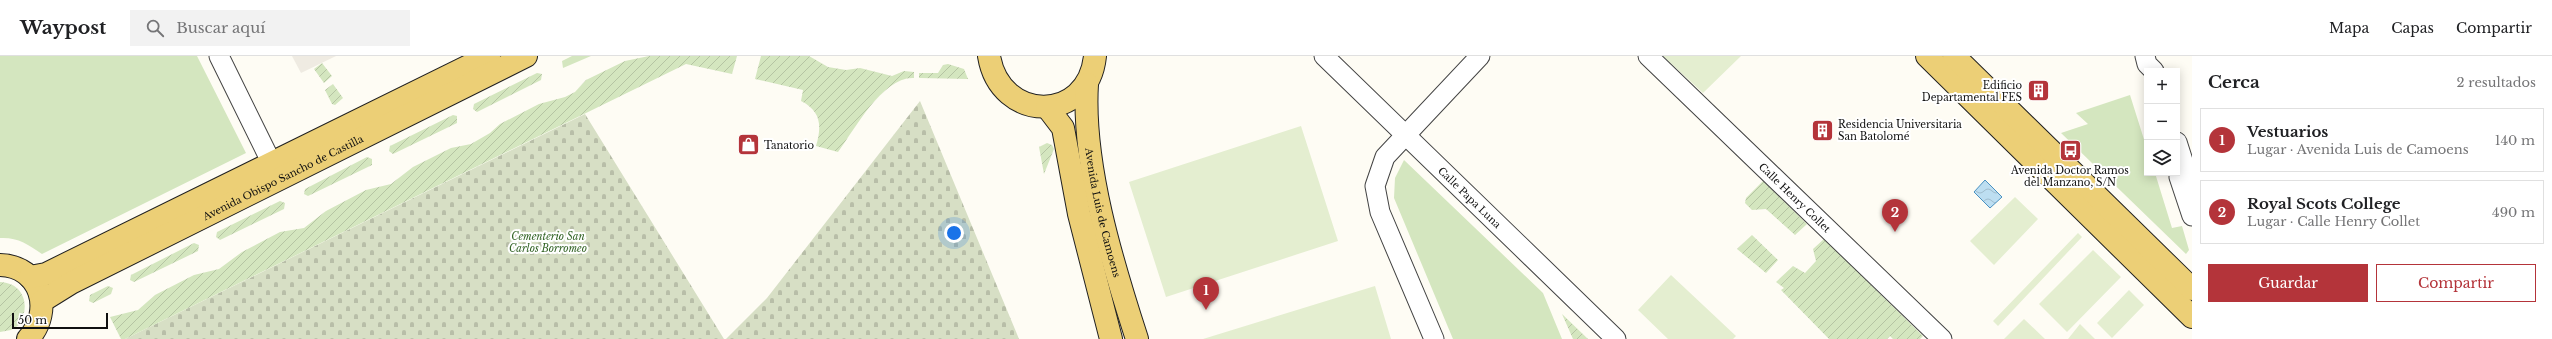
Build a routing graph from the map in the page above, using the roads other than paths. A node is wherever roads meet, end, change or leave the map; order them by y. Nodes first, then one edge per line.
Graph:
1 (219, 56) edge
2 (489, 56) edge
3 (526, 56) edge
4 (990, 56) edge
5 (1324, 56) edge
6 (1480, 56) edge
7 (1648, 56) edge
8 (1927, 56) edge
9 (1954, 56) edge
10 (1095, 66) edge
11 (1047, 107) junction
12 (1404, 135) junction
13 (2180, 151) edge
14 (276, 172) junction
15 (2179, 176) edge
16 (2192, 189) edge
17 (2192, 216) edge
18 (0, 265) edge
19 (2183, 271) edge
20 (30, 277) junction
21 (2192, 289) edge
22 (42, 301) junction
23 (2192, 317) edge
24 (28, 339) edge
25 (1111, 339) edge
26 (1137, 339) edge
27 (1434, 339) edge
28 (1616, 339) edge
29 (1942, 339) edge

1 - 14 street
2 - 14 main road, Avenida Obispo Sancho de Castilla
3 - 14 main road, Avenida Obispo Sancho de Castilla
4 - 11 main road
5 - 12 street, Calle Papa Luna
6 - 12 street
7 - 29 street, Calle Henry Collet
8 - 23 main road
9 - 19 main road
10 - 11 main road
10 - 26 main road, Avenida Luis de Camoens
11 - 25 main road
12 - 27 street
12 - 28 street, Calle Papa Luna
13 - 16 street
14 - 20 main road, Avenida Obispo Sancho de Castilla
14 - 22 main road, Avenida Obispo Sancho de Castilla
15 - 17 street
18 - 20 main road
19 - 21 main road
20 - 22 main road
22 - 24 main road

